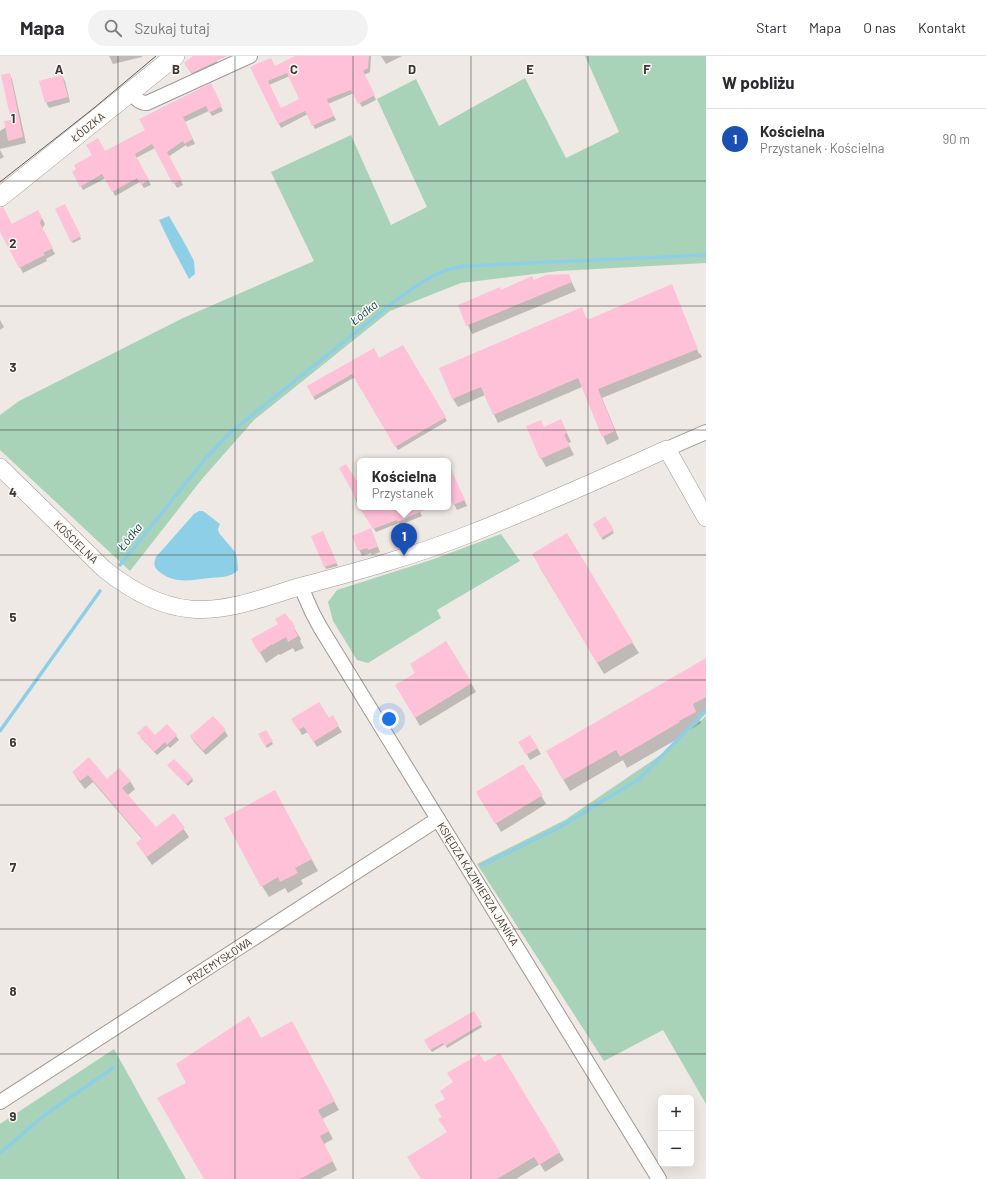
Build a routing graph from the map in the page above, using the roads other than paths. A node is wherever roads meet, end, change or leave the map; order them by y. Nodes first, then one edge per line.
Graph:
1 (175, 56) edge
2 (250, 56) edge
3 (131, 93) junction
4 (0, 197) edge
5 (706, 432) edge
6 (667, 449) junction
7 (0, 467) edge
8 (706, 518) edge
9 (302, 586) junction
10 (438, 819) junction
11 (0, 1102) edge
12 (659, 1179) edge

1 - 3 main road, ŁÓDZKA
2 - 3 street
3 - 4 main road, ŁÓDZKA
5 - 6 street, KOŚCIELNA
6 - 8 street
6 - 9 street, KOŚCIELNA
7 - 9 street, KOŚCIELNA
9 - 10 street, KSIĘDZA KAZIMIERZA JANIKA
10 - 11 street, PRZEMYSŁOWA
10 - 12 street, KSIĘDZA KAZIMIERZA JANIKA

